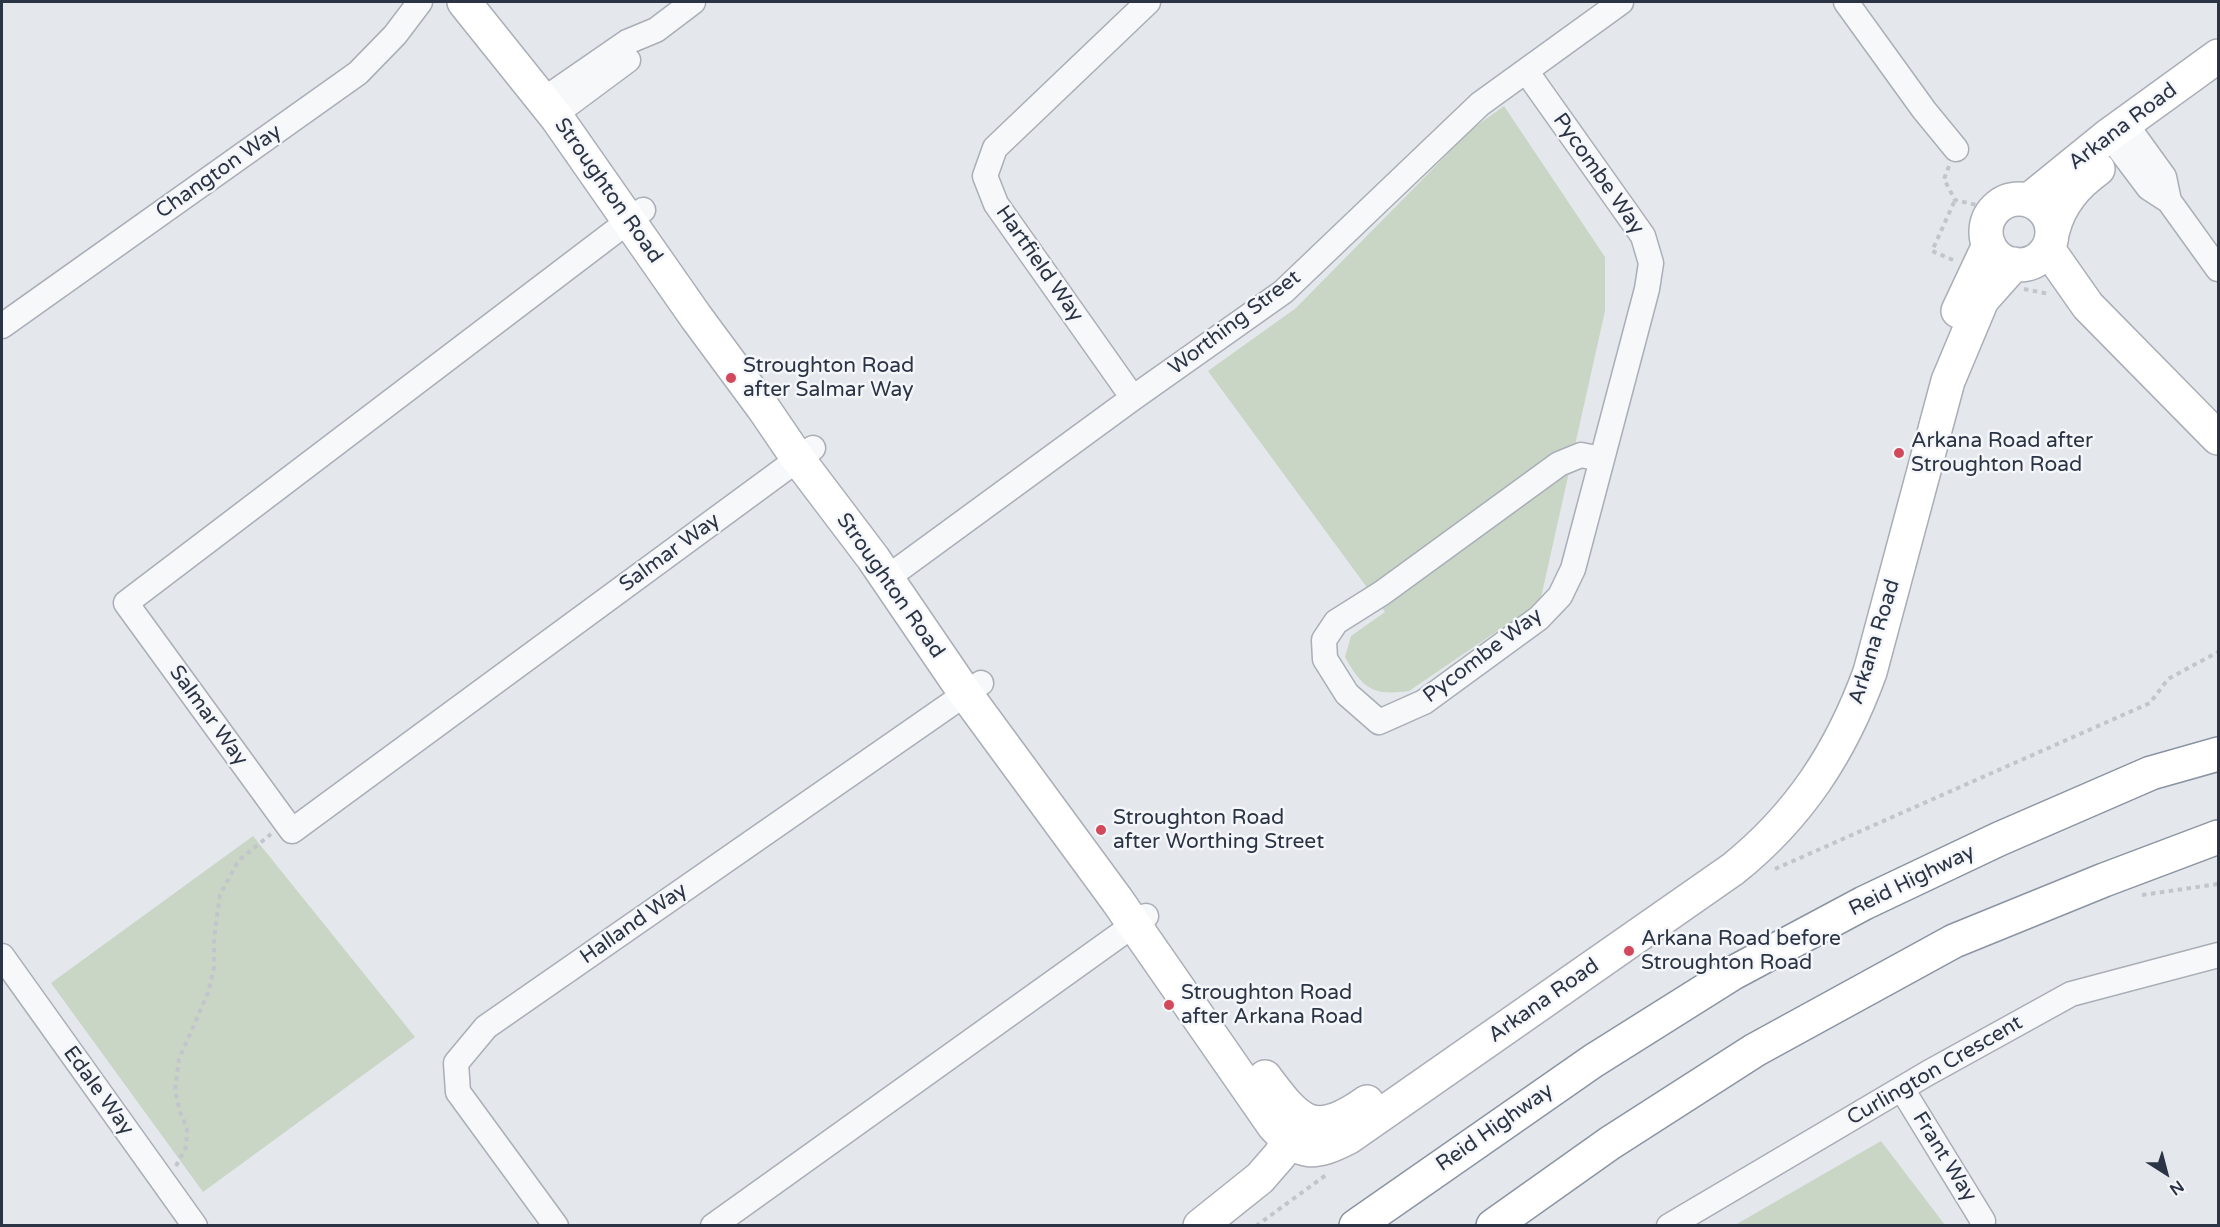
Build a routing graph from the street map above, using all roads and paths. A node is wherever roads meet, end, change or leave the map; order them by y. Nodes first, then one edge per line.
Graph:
1 (420, 2) edge
2 (464, 2) edge
3 (486, 2) edge
4 (693, 2) edge
5 (1148, 2) edge
6 (1621, 2) edge
7 (1846, 2) edge
8 (2218, 56) edge
9 (1526, 71) junction
10 (2218, 82) edge
11 (556, 102) junction
12 (2123, 138) junction
13 (1956, 149) joint
14 (1955, 200) junction
15 (636, 216) junction
16 (2012, 252) junction
17 (2218, 269) edge
18 (2052, 294) dead end
19 (2, 326) edge
20 (1133, 398) junction
21 (2218, 438) edge
22 (805, 453) junction
23 (1601, 459) junction
24 (894, 573) junction
25 (2218, 652) edge
26 (973, 688) junction
27 (2218, 754) edge
28 (285, 822) junction
29 (2218, 837) edge
30 (1772, 870) dead end
31 (1140, 921) junction
32 (2218, 955) edge
33 (2, 956) edge
34 (1902, 1089) junction
35 (1311, 1141) junction
36 (161, 1177) junction
37 (195, 1226) edge
38 (556, 1226) edge
39 (712, 1226) edge
40 (1200, 1226) edge
41 (1219, 1226) edge
42 (1256, 1226) edge
43 (1356, 1226) edge
44 (1493, 1226) edge
45 (1669, 1226) edge
46 (1982, 1226) edge

1 - 19 street, Changton Way
2 - 11 main road, Stroughton Road
3 - 11 main road, Stroughton Road
4 - 11 street
5 - 20 street, Hartfield Way
6 - 9 street, Worthing Street
7 - 13 street
8 - 12 main road, Arkana Road
9 - 20 street, Worthing Street
9 - 23 street, Pycombe Way
10 - 12 main road, Arkana Road
11 - 15 main road, Stroughton Road
12 - 16 main road, Arkana Road
12 - 16 main road, Arkana Road
12 - 17 street
13 - 14 path
14 - 16 path
14 - 16 path
15 - 22 main road, Stroughton Road
15 - 28 street, Salmar Way
16 - 18 path
16 - 21 main road
16 - 35 main road, Arkana Road
16 - 35 main road, Arkana Road
20 - 24 street, Worthing Street
22 - 24 main road, Stroughton Road
22 - 28 street, Salmar Way
23 - 23 street, Pycombe Way
24 - 26 main road, Stroughton Road
25 - 30 path
26 - 31 main road, Stroughton Road
26 - 38 street, Halland Way
27 - 43 main road, Reid Highway
28 - 36 path
29 - 44 main road
31 - 35 main road, Stroughton Road
31 - 39 street
32 - 34 street, Curlington Crescent
33 - 36 street, Edale Way
34 - 45 street, Curlington Crescent
34 - 46 street, Frant Way
35 - 40 main road, Arkana Road
35 - 41 main road, Arkana Road
35 - 42 path
36 - 37 street, Edale Way

